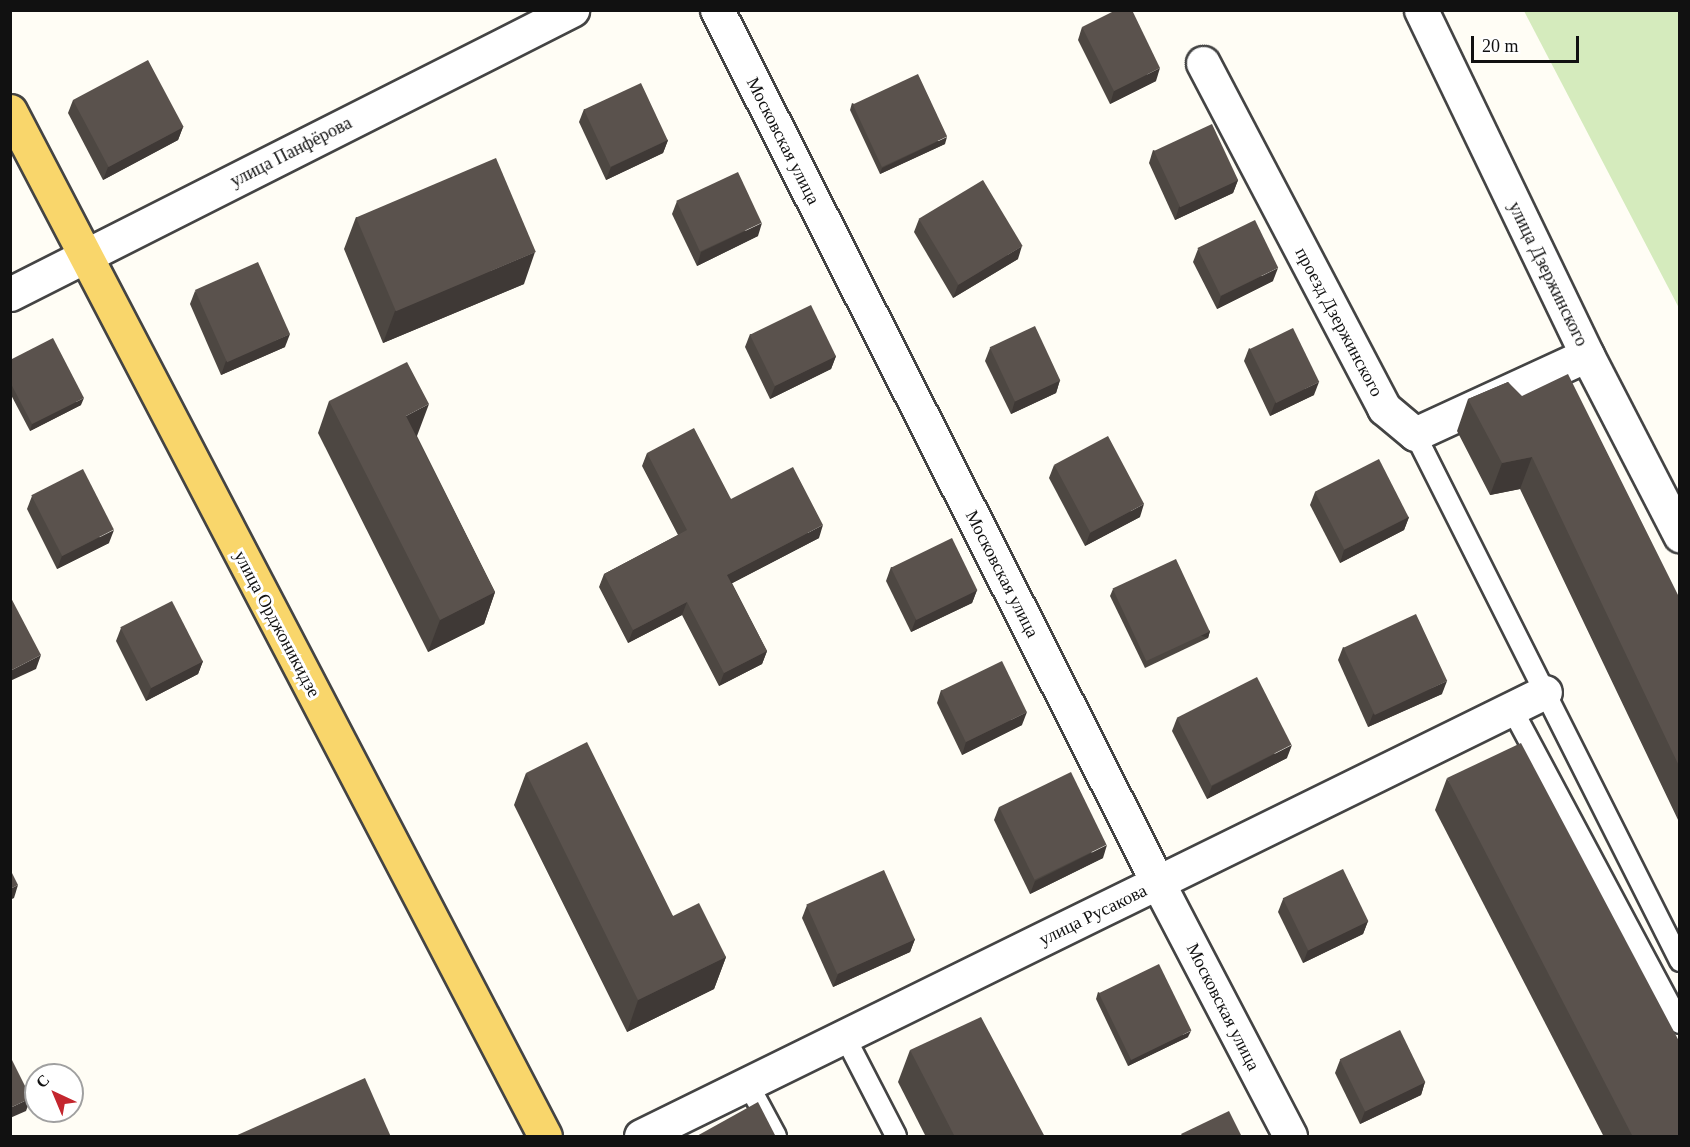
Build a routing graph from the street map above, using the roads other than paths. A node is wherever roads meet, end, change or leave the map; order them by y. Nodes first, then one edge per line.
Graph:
1 (572, 10) edge
2 (717, 10) edge
3 (1421, 10) edge
4 (1203, 63) dead end
5 (10, 111) edge
6 (84, 256) junction
7 (10, 294) edge
8 (1587, 355) junction
9 (1415, 434) junction
10 (1680, 535) edge
11 (1545, 692) junction
12 (1512, 709) junction
13 (1158, 883) junction
14 (1680, 961) edge
15 (1680, 1023) edge
16 (845, 1037) junction
17 (748, 1084) junction
18 (545, 1137) edge
19 (641, 1137) edge
20 (776, 1137) edge
21 (896, 1137) edge
22 (1290, 1137) edge

1 - 6 street, улица Панфёрова
2 - 13 street, Московская улица
3 - 8 street, улица Дзержинского
4 - 9 street, проезд Дзержинского
5 - 6 main road, улица Орджоникидзе
6 - 7 street, улица Панфёрова
6 - 18 main road, улица Орджоникидзе
8 - 9 street
8 - 10 street, улица Дзержинского
9 - 11 lane
11 - 12 street, улица Русакова
11 - 14 lane
12 - 13 street, улица Русакова
12 - 15 lane
13 - 16 street, улица Русакова
13 - 22 street, Московская улица
16 - 17 street, улица Русакова
16 - 21 lane
17 - 19 street, улица Русакова
17 - 20 lane

